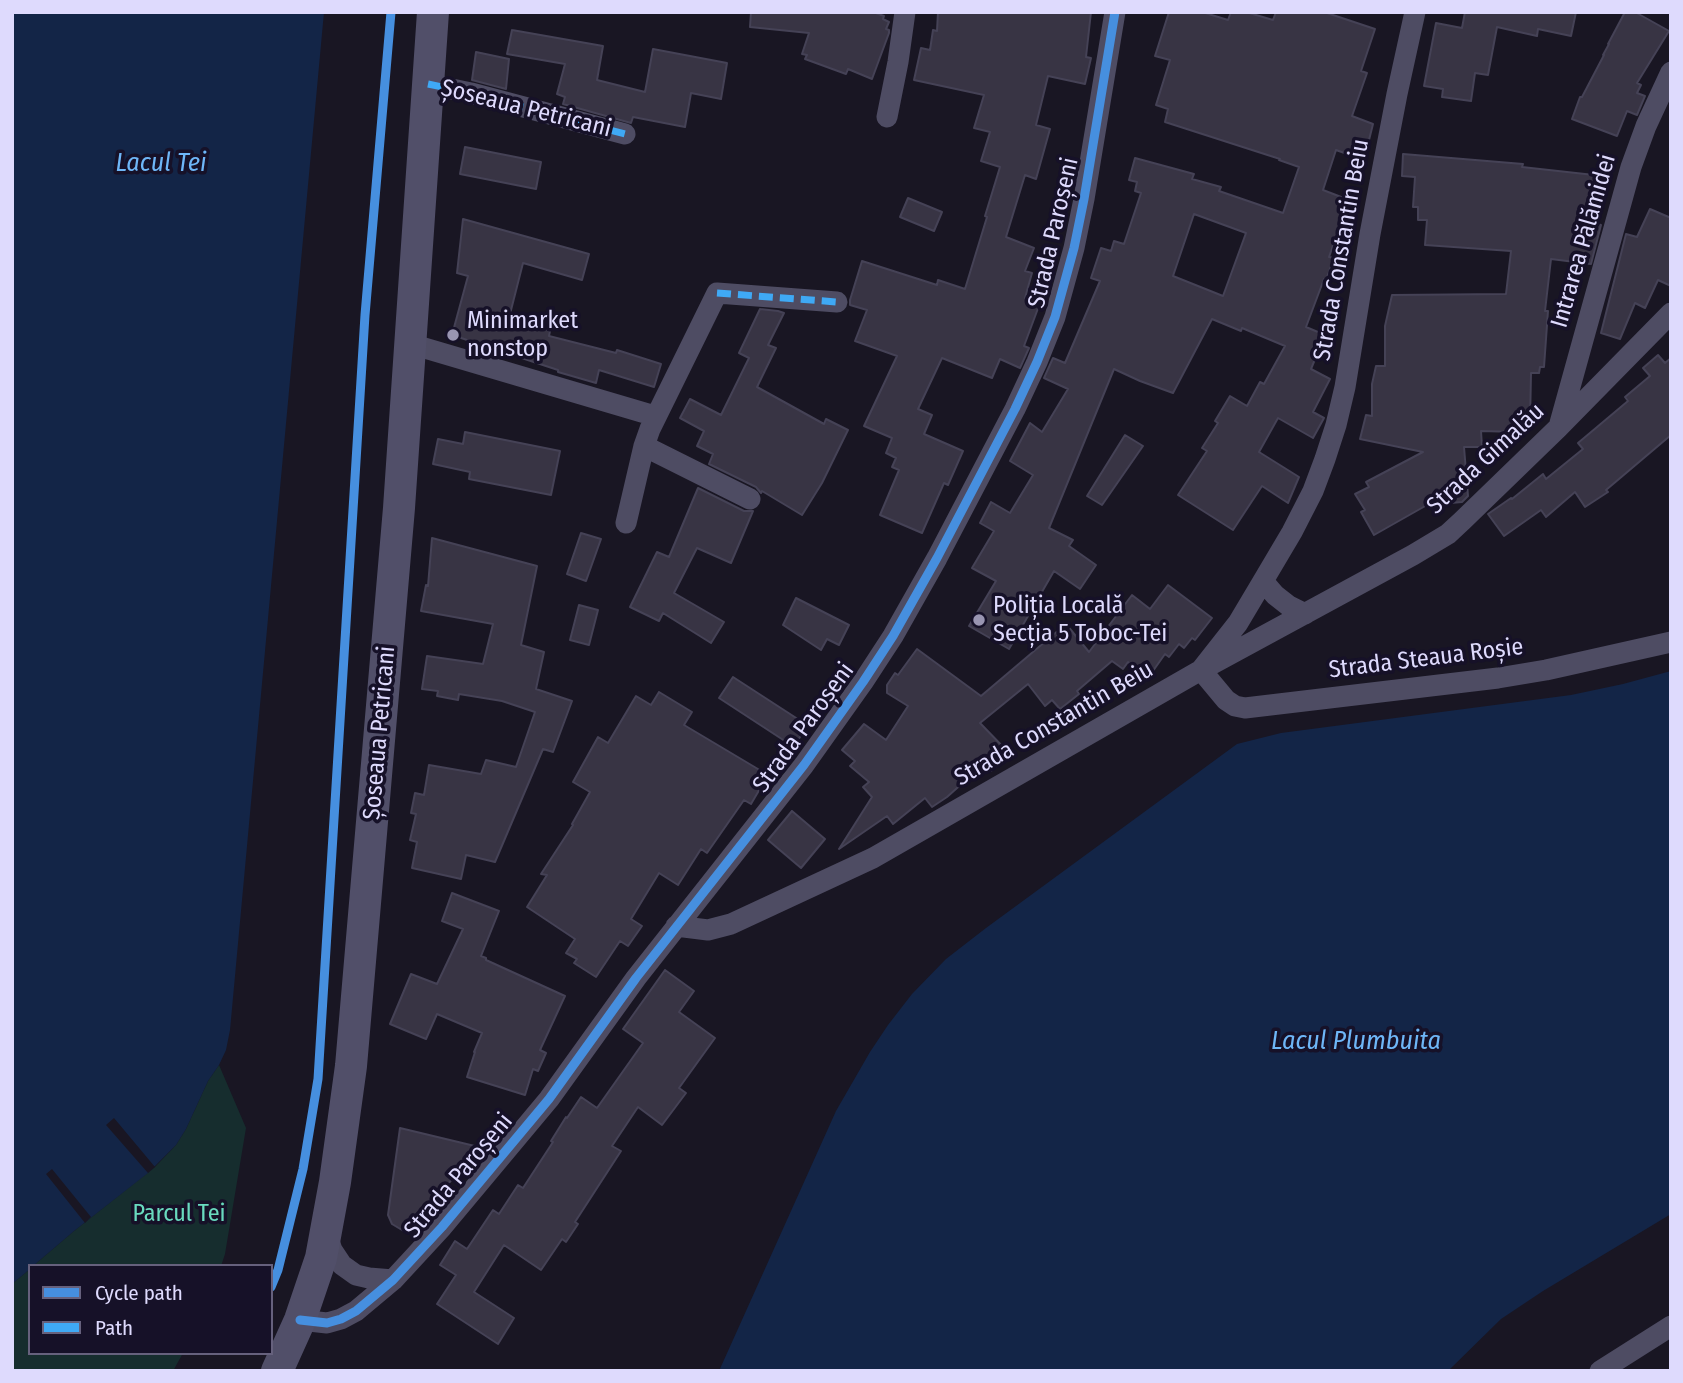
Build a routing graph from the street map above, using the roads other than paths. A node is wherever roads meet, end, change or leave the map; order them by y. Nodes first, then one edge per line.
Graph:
1 (433, 12) edge
2 (905, 12) edge
3 (1115, 12) edge
4 (1415, 12) edge
5 (1671, 72) edge
6 (428, 85) junction
7 (887, 117) dead end
8 (625, 134) dead end
9 (838, 302) dead end
10 (1671, 313) edge
11 (411, 344) junction
12 (655, 416) junction
13 (1559, 427) junction
14 (644, 446) junction
15 (750, 499) dead end
16 (626, 523) dead end
17 (1263, 581) junction
18 (1305, 614) junction
19 (1671, 642) edge
20 (1201, 670) junction
21 (676, 926) junction
22 (326, 1231) junction
23 (393, 1280) junction
24 (300, 1320) junction
25 (1671, 1326) edge
26 (277, 1371) edge
27 (1600, 1371) edge

1 - 6 main road, Șoseaua Petricani
2 - 7 street
3 - 21 street, Strada Paroșeni
4 - 17 street, Strada Constantin Beiu
5 - 13 street, Intrarea Pălămidei
6 - 8 street, Șoseaua Petricani
6 - 11 main road, Șoseaua Petricani
9 - 12 street
10 - 13 street, Strada Gimalău
11 - 12 street
11 - 22 main road, Șoseaua Petricani
12 - 14 street
13 - 18 street, Strada Gimalău
14 - 15 street
14 - 16 street
17 - 18 street
17 - 20 street, Strada Constantin Beiu
18 - 20 street, Strada Gimalău
19 - 20 street, Strada Steaua Roșie
20 - 21 street, Strada Constantin Beiu
21 - 23 street, Strada Paroșeni
22 - 23 street
22 - 24 main road, Șoseaua Petricani
23 - 24 street, Strada Paroșeni
24 - 26 main road, Șoseaua Petricani
25 - 27 street

